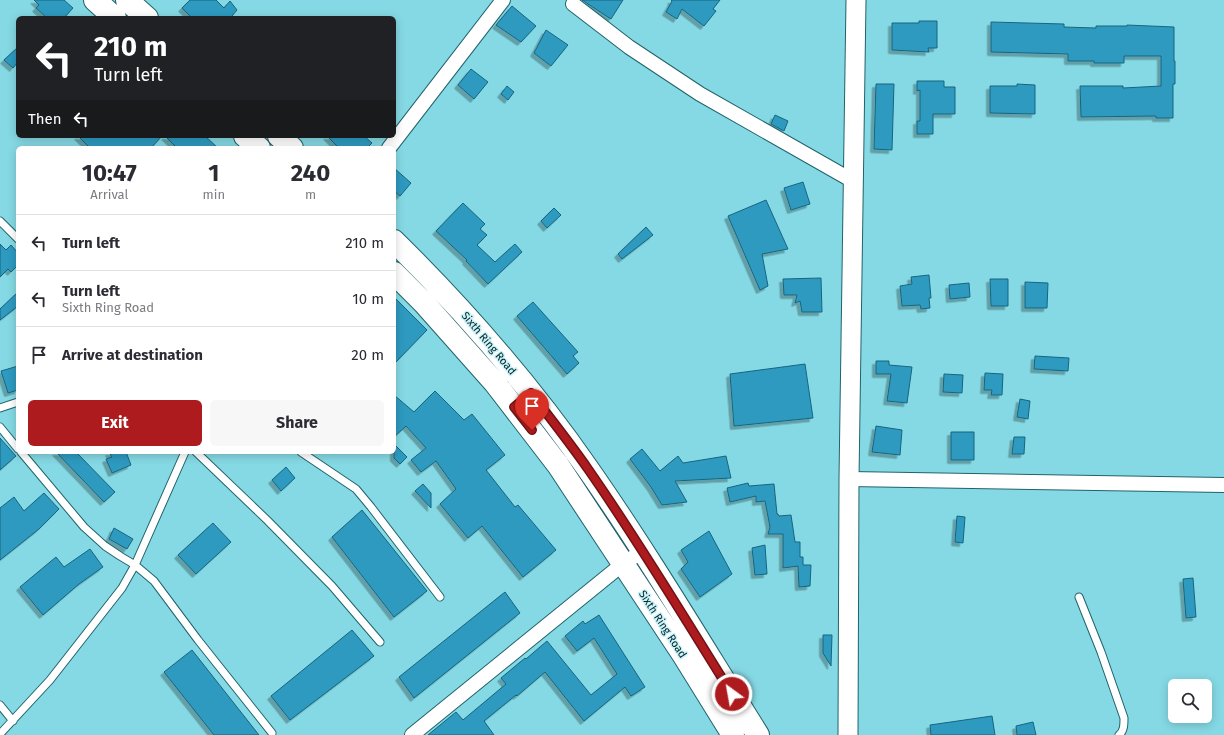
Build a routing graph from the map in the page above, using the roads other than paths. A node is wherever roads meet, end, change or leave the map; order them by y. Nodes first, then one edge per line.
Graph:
1 (95, 0) edge
2 (127, 0) edge
3 (503, 0) edge
4 (856, 0) edge
5 (573, 4) dead end
6 (113, 16) edge
7 (145, 16) edge
8 (247, 138) edge
9 (281, 138) edge
10 (257, 146) edge
11 (290, 146) edge
12 (391, 146) edge
13 (854, 181) junction
14 (0, 221) edge
15 (16, 237) edge
16 (396, 243) edge
17 (396, 275) edge
18 (531, 393) junction
19 (16, 403) edge
20 (514, 407) junction
21 (0, 408) edge
22 (0, 427) edge
23 (16, 447) edge
24 (23, 454) edge
25 (184, 454) edge
26 (198, 454) edge
27 (304, 454) edge
28 (849, 479) junction
29 (1224, 485) edge
30 (643, 551) junction
31 (624, 563) junction
32 (135, 565) junction
33 (440, 596) dead end
34 (1078, 597) dead end
35 (380, 642) dead end
36 (0, 705) edge
37 (13, 721) junction
38 (272, 733) dead end
39 (0, 734) edge
40 (412, 735) edge
41 (733, 735) edge
42 (758, 735) edge
43 (848, 735) edge
44 (1119, 735) edge

1 - 6 highway
2 - 7 highway
3 - 12 street
4 - 13 main road
5 - 13 street
8 - 10 highway
9 - 11 highway
13 - 28 main road
14 - 15 lane
16 - 18 highway, Sixth Ring Road
17 - 20 highway, Sixth Ring Road
18 - 20 highway
18 - 30 highway, Sixth Ring Road
19 - 21 lane
20 - 31 highway, Sixth Ring Road
22 - 23 lane
24 - 32 lane
25 - 32 lane
26 - 35 lane
27 - 33 lane
28 - 29 street
28 - 43 main road
30 - 31 street
30 - 42 highway, Sixth Ring Road
31 - 40 street
31 - 41 highway, Sixth Ring Road
32 - 37 lane
32 - 38 lane
34 - 44 lane
36 - 37 lane
37 - 39 lane

